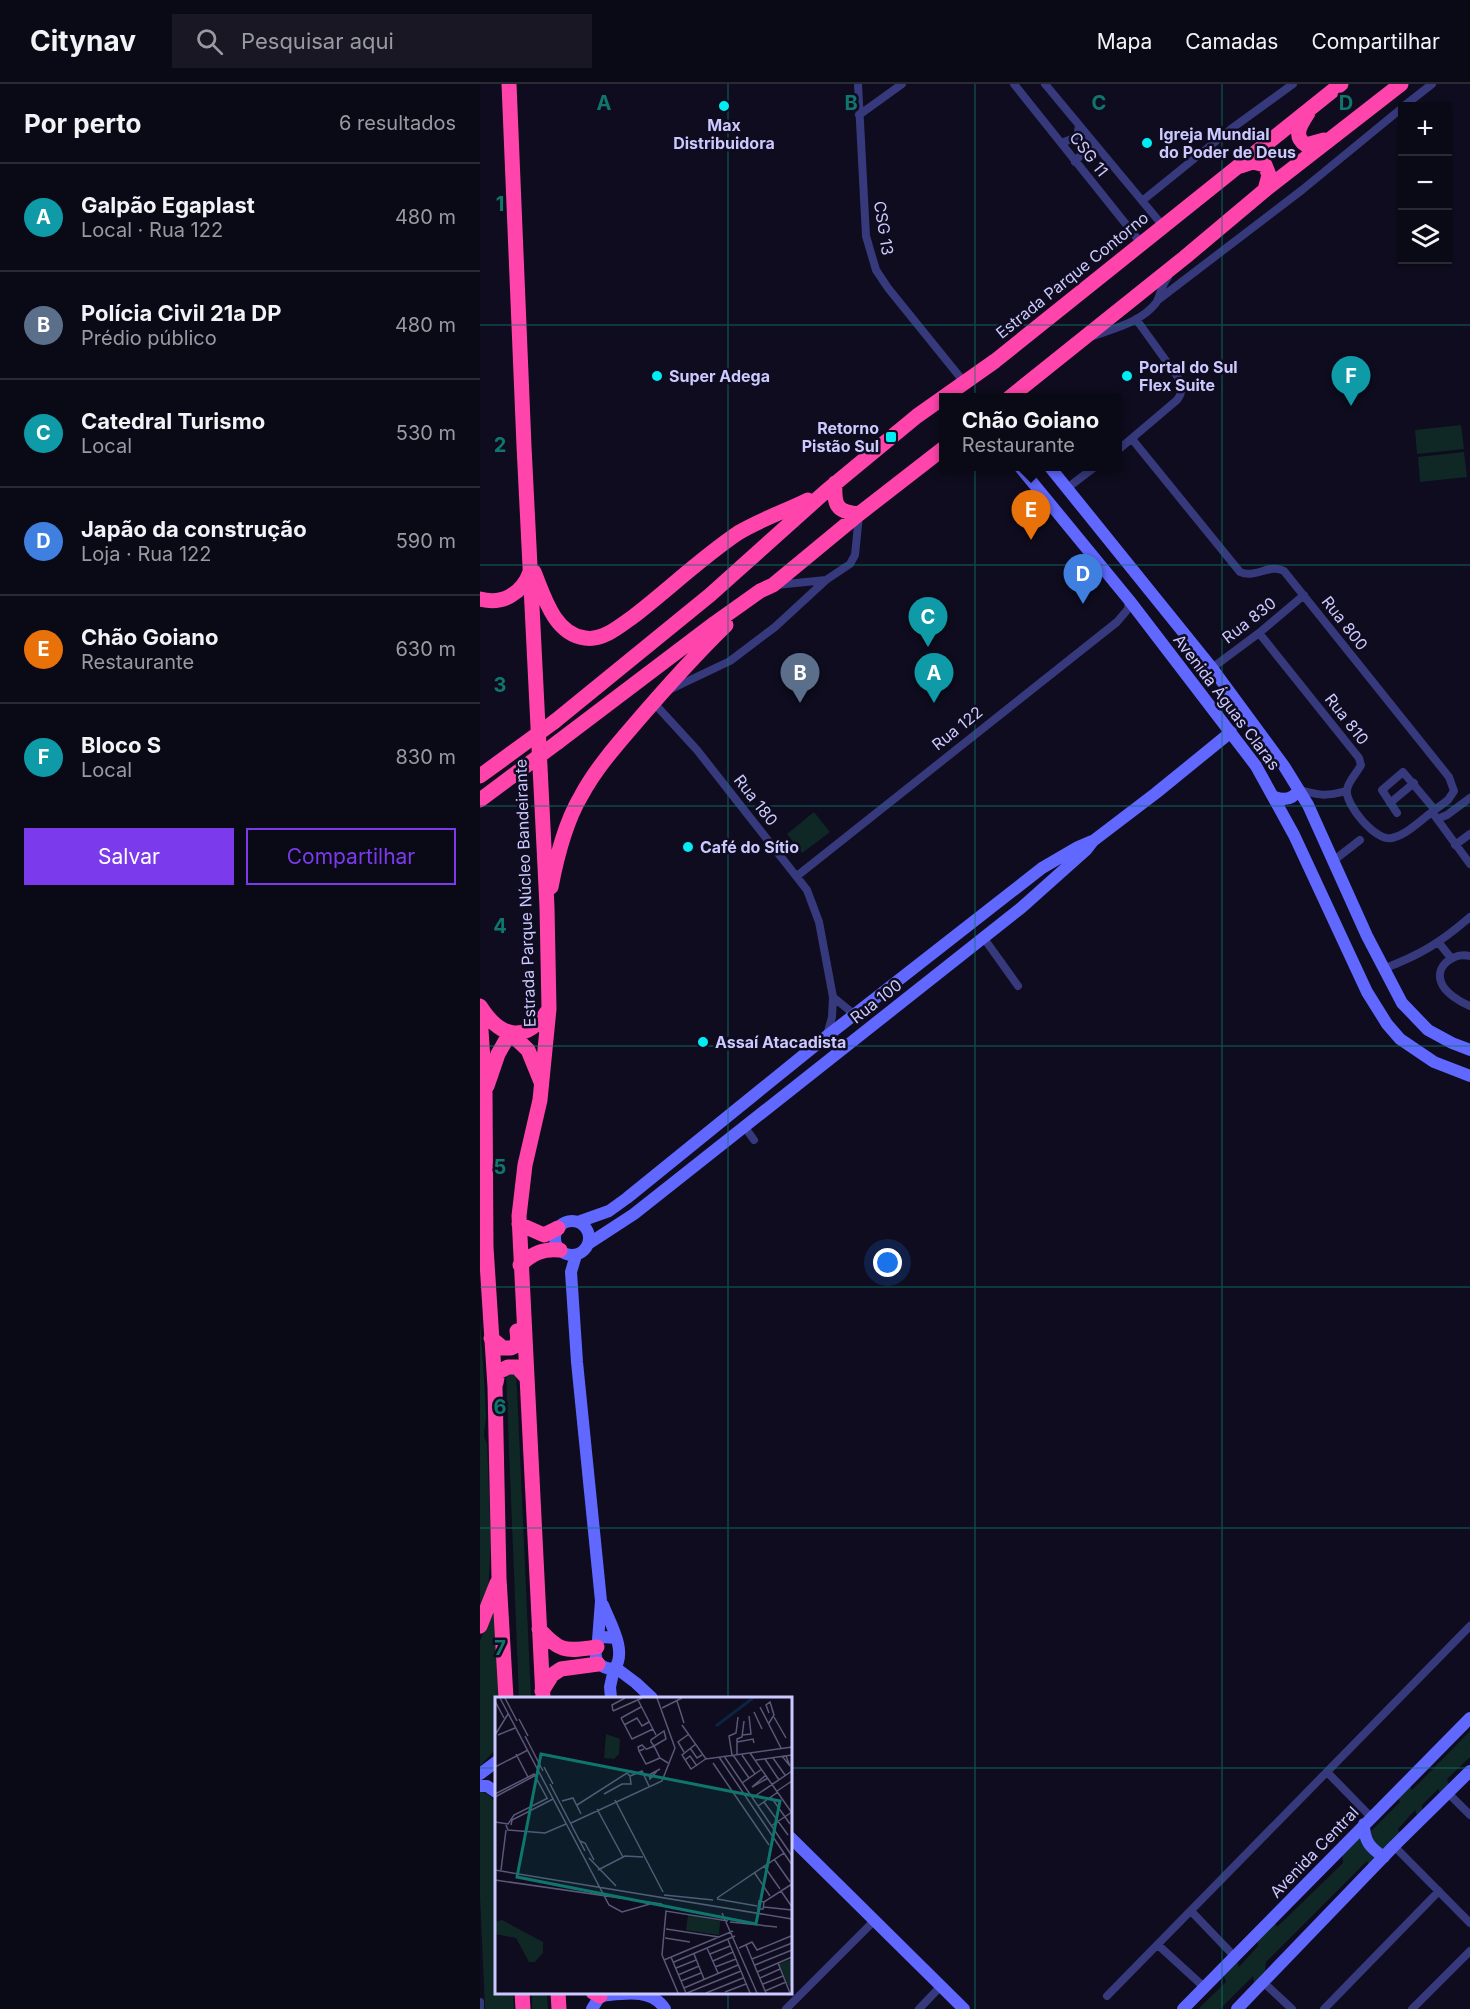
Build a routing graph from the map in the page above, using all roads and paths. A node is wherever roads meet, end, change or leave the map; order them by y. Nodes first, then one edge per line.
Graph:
1 (509, 84) edge
2 (858, 84) edge
3 (902, 84) edge
4 (1014, 84) edge
5 (1045, 84) edge
6 (1293, 84) edge
7 (1341, 84) edge
8 (1401, 84) edge
9 (1432, 84) edge
10 (1280, 91) edge
11 (1409, 102) edge
12 (1311, 108) junction
13 (1398, 111) edge
14 (859, 115) junction
15 (1079, 126) junction
16 (1334, 136) junction
17 (1061, 143) junction
18 (1096, 146) junction
19 (1075, 162) junction
20 (1238, 167) junction
21 (1265, 190) junction
22 (1142, 201) junction
23 (1163, 226) junction
24 (1141, 243) junction
25 (1184, 258) junction
26 (1158, 300) junction
27 (1136, 319) junction
28 (1078, 341) junction
29 (964, 382) junction
30 (949, 393) edge
31 (1015, 393) edge
32 (939, 400) edge
33 (1132, 439) junction
34 (1122, 447) edge
35 (939, 452) edge
36 (1024, 471) edge
37 (1053, 471) edge
38 (1089, 471) edge
39 (830, 488) junction
40 (1066, 489) junction
41 (859, 514) junction
42 (530, 566) junction
43 (826, 580) junction
44 (766, 588) junction
45 (1304, 595) junction
46 (480, 599) edge
47 (1129, 600) junction
48 (1259, 633) junction
49 (1212, 668) junction
50 (657, 697) junction
51 (1231, 732) junction
52 (480, 776) edge
53 (1414, 783) junction
54 (1299, 790) junction
55 (1346, 791) junction
56 (1275, 797) junction
57 (1470, 798) edge
58 (480, 800) edge
59 (1390, 803) junction
60 (1397, 813) dead end
61 (1435, 814) junction
62 (1317, 826) junction
63 (1470, 834) edge
64 (1294, 835) junction
65 (1360, 840) dead end
66 (1093, 841) junction
67 (1455, 845) junction
68 (1333, 861) junction
69 (1470, 864) edge
70 (797, 876) junction
71 (547, 907) junction
72 (1470, 917) edge
73 (983, 937) junction
74 (949, 940) junction
75 (1438, 943) junction
76 (960, 955) junction
77 (1470, 956) edge
78 (1451, 958) junction
79 (1383, 969) junction
80 (1018, 986) dead end
81 (833, 997) junction
82 (480, 1006) edge
83 (1470, 1006) edge
84 (549, 1010) junction
85 (480, 1014) edge
86 (855, 1015) junction
87 (1428, 1030) junction
88 (510, 1033) junction
89 (827, 1036) junction
90 (1412, 1046) junction
91 (1470, 1050) edge
92 (807, 1054) junction
93 (817, 1068) junction
94 (1470, 1076) edge
95 (542, 1087) junction
96 (485, 1092) junction
97 (744, 1126) junction
98 (754, 1140) dead end
99 (480, 1200) edge
100 (519, 1220) junction
101 (578, 1222) junction
102 (558, 1228) junction
103 (588, 1244) junction
104 (486, 1247) junction
105 (567, 1253) junction
106 (520, 1265) junction
107 (491, 1338) junction
108 (526, 1377) junction
109 (495, 1387) junction
110 (499, 1578) junction
111 (601, 1601) junction
112 (481, 1623) edge
113 (1470, 1626) edge
114 (539, 1629) junction
115 (598, 1643) junction
116 (617, 1644) junction
117 (608, 1667) junction
118 (636, 1683) junction
119 (610, 1693) edge
120 (542, 1695) edge
121 (506, 1697) edge
122 (651, 1697) edge
123 (1470, 1718) edge
124 (495, 1763) edge
125 (1470, 1771) edge
126 (1327, 1772) junction
127 (480, 1774) edge
128 (480, 1786) edge
129 (495, 1791) edge
130 (1448, 1793) junction
131 (1470, 1815) edge
132 (1368, 1821) junction
133 (792, 1839) edge
134 (1394, 1846) junction
135 (1384, 1857) junction
136 (1439, 1891) junction
137 (1191, 1911) junction
138 (874, 1921) junction
139 (1470, 1923) edge
140 (1158, 1945) junction
141 (1470, 1951) edge
142 (1235, 1957) junction
143 (1263, 1982) junction
144 (941, 1986) junction
145 (1204, 1987) junction
146 (522, 1994) edge
147 (558, 1994) edge
148 (630, 1994) edge
149 (642, 1994) edge
150 (1107, 1996) dead end
151 (603, 1997) edge
152 (480, 2002) edge
153 (480, 2009) edge
154 (523, 2009) edge
155 (559, 2009) edge
156 (665, 2009) edge
157 (786, 2009) edge
158 (919, 2009) edge
159 (964, 2009) edge
160 (1183, 2009) edge
161 (1237, 2009) edge
162 (1292, 2009) edge
163 (1324, 2009) edge
164 (1413, 2009) edge

1 - 42 highway, Estrada Parque Núcleo Bandeirante
2 - 14 street, CSG 13
3 - 14 street
4 - 17 street, CSG 11
5 - 15 street
6 - 10 street
7 - 12 highway, Estrada Parque Contorno
8 - 16 highway
9 - 11 street
10 - 22 street
12 - 16 highway
12 - 20 highway, Estrada Parque Contorno
13 - 26 street
14 - 29 street, CSG 13
15 - 17 street
15 - 18 street
16 - 21 highway
17 - 19 street, CSG 11
18 - 19 street
18 - 22 street
19 - 24 street, CSG 11
20 - 21 highway
20 - 23 highway, Estrada Parque Contorno
21 - 25 highway
22 - 23 street
23 - 24 highway, Estrada Parque Contorno
24 - 29 highway, Estrada Parque Contorno
25 - 26 street
25 - 28 highway
26 - 27 street
27 - 28 street
27 - 33 street
28 - 31 highway
29 - 30 highway, Estrada Parque Contorno
32 - 39 highway, Estrada Parque Contorno
33 - 34 street
33 - 45 street, Rua 800
35 - 41 highway
36 - 47 street, Avenida Águas Claras
37 - 40 street, Avenida Águas Claras
38 - 40 street
39 - 41 highway
39 - 42 highway
39 - 52 highway, bridge
40 - 49 street, Avenida Águas Claras
41 - 43 street
41 - 44 highway
42 - 46 highway
42 - 71 highway, Estrada Parque Núcleo Bandeirante
43 - 44 street
43 - 50 street
44 - 50 highway
44 - 58 highway, bridge
45 - 48 street, Rua 830
45 - 61 street, Rua 800
47 - 51 street, Avenida Águas Claras
47 - 70 street, Rua 122
48 - 49 street, Rua 830
48 - 55 street, Rua 810
49 - 54 street, Avenida Águas Claras
50 - 70 street, Rua 180
50 - 71 highway
51 - 56 street, Avenida Águas Claras
51 - 66 street, Rua 100
53 - 59 street
53 - 59 street
53 - 61 street
54 - 55 street
54 - 56 street
54 - 62 street, Avenida Águas Claras
55 - 61 street
56 - 64 street, Avenida Águas Claras
57 - 61 street
59 - 60 street
61 - 67 street
62 - 64 street
62 - 68 street, Avenida Águas Claras
63 - 67 street
64 - 90 street, Avenida Águas Claras
65 - 68 street
66 - 73 street, Rua 100
66 - 74 street, Rua 100
67 - 69 street
68 - 79 street, Avenida Águas Claras
70 - 81 street, Rua 180
71 - 84 highway, Estrada Parque Núcleo Bandeirante
72 - 75 street
73 - 76 street, Rua 100
73 - 80 street
74 - 76 street
74 - 86 street, Rua 100
75 - 78 street
75 - 79 street
76 - 93 street, Rua 100
77 - 78 street
78 - 83 street
79 - 87 street, Avenida Águas Claras
81 - 86 street
81 - 89 street, Rua 180
82 - 88 highway
84 - 88 highway
84 - 95 highway, Estrada Parque Núcleo Bandeirante
85 - 96 highway
86 - 89 street, Rua 100
87 - 90 street
87 - 91 street, Avenida Águas Claras
88 - 95 highway
88 - 96 highway
89 - 92 street, Rua 100
90 - 94 street, Avenida Águas Claras
92 - 93 street
92 - 101 street, Rua 100
93 - 97 street, Rua 100
95 - 100 highway, Estrada Parque Núcleo Bandeirante
96 - 104 highway
97 - 98 street
97 - 103 street, Rua 100
99 - 104 highway
100 - 102 highway
100 - 106 highway, Estrada Parque Núcleo Bandeirante
100 - 107 highway
101 - 102 street
101 - 103 street
102 - 105 street
103 - 105 street
104 - 107 highway
105 - 106 highway
105 - 111 street
106 - 108 highway, Estrada Parque Núcleo Bandeirante
107 - 109 highway
108 - 109 highway
108 - 114 highway, Estrada Parque Núcleo Bandeirante
109 - 110 highway
110 - 112 highway
110 - 121 highway
111 - 115 street
111 - 116 street
113 - 126 street
114 - 115 highway
114 - 120 highway, Estrada Parque Núcleo Bandeirante
115 - 116 street
115 - 117 street
116 - 117 street
116 - 118 street
117 - 118 street
117 - 119 street
117 - 120 highway
118 - 122 street
123 - 132 street, Avenida Central
124 - 127 street
125 - 130 street
126 - 132 street
126 - 137 street
128 - 129 street
130 - 131 street
130 - 134 street
132 - 135 street
132 - 142 street, Avenida Central
133 - 138 street
134 - 135 street
134 - 136 street
135 - 143 street
136 - 139 street
136 - 163 street
137 - 140 street
137 - 142 street
138 - 144 street
138 - 157 street
140 - 145 street
140 - 150 street
141 - 164 street
142 - 145 street, Avenida Central
143 - 161 street
143 - 162 street
144 - 158 street
144 - 159 street
145 - 160 street, Avenida Central
146 - 154 highway
147 - 155 highway
148 - 151 street
149 - 156 street
152 - 153 street

